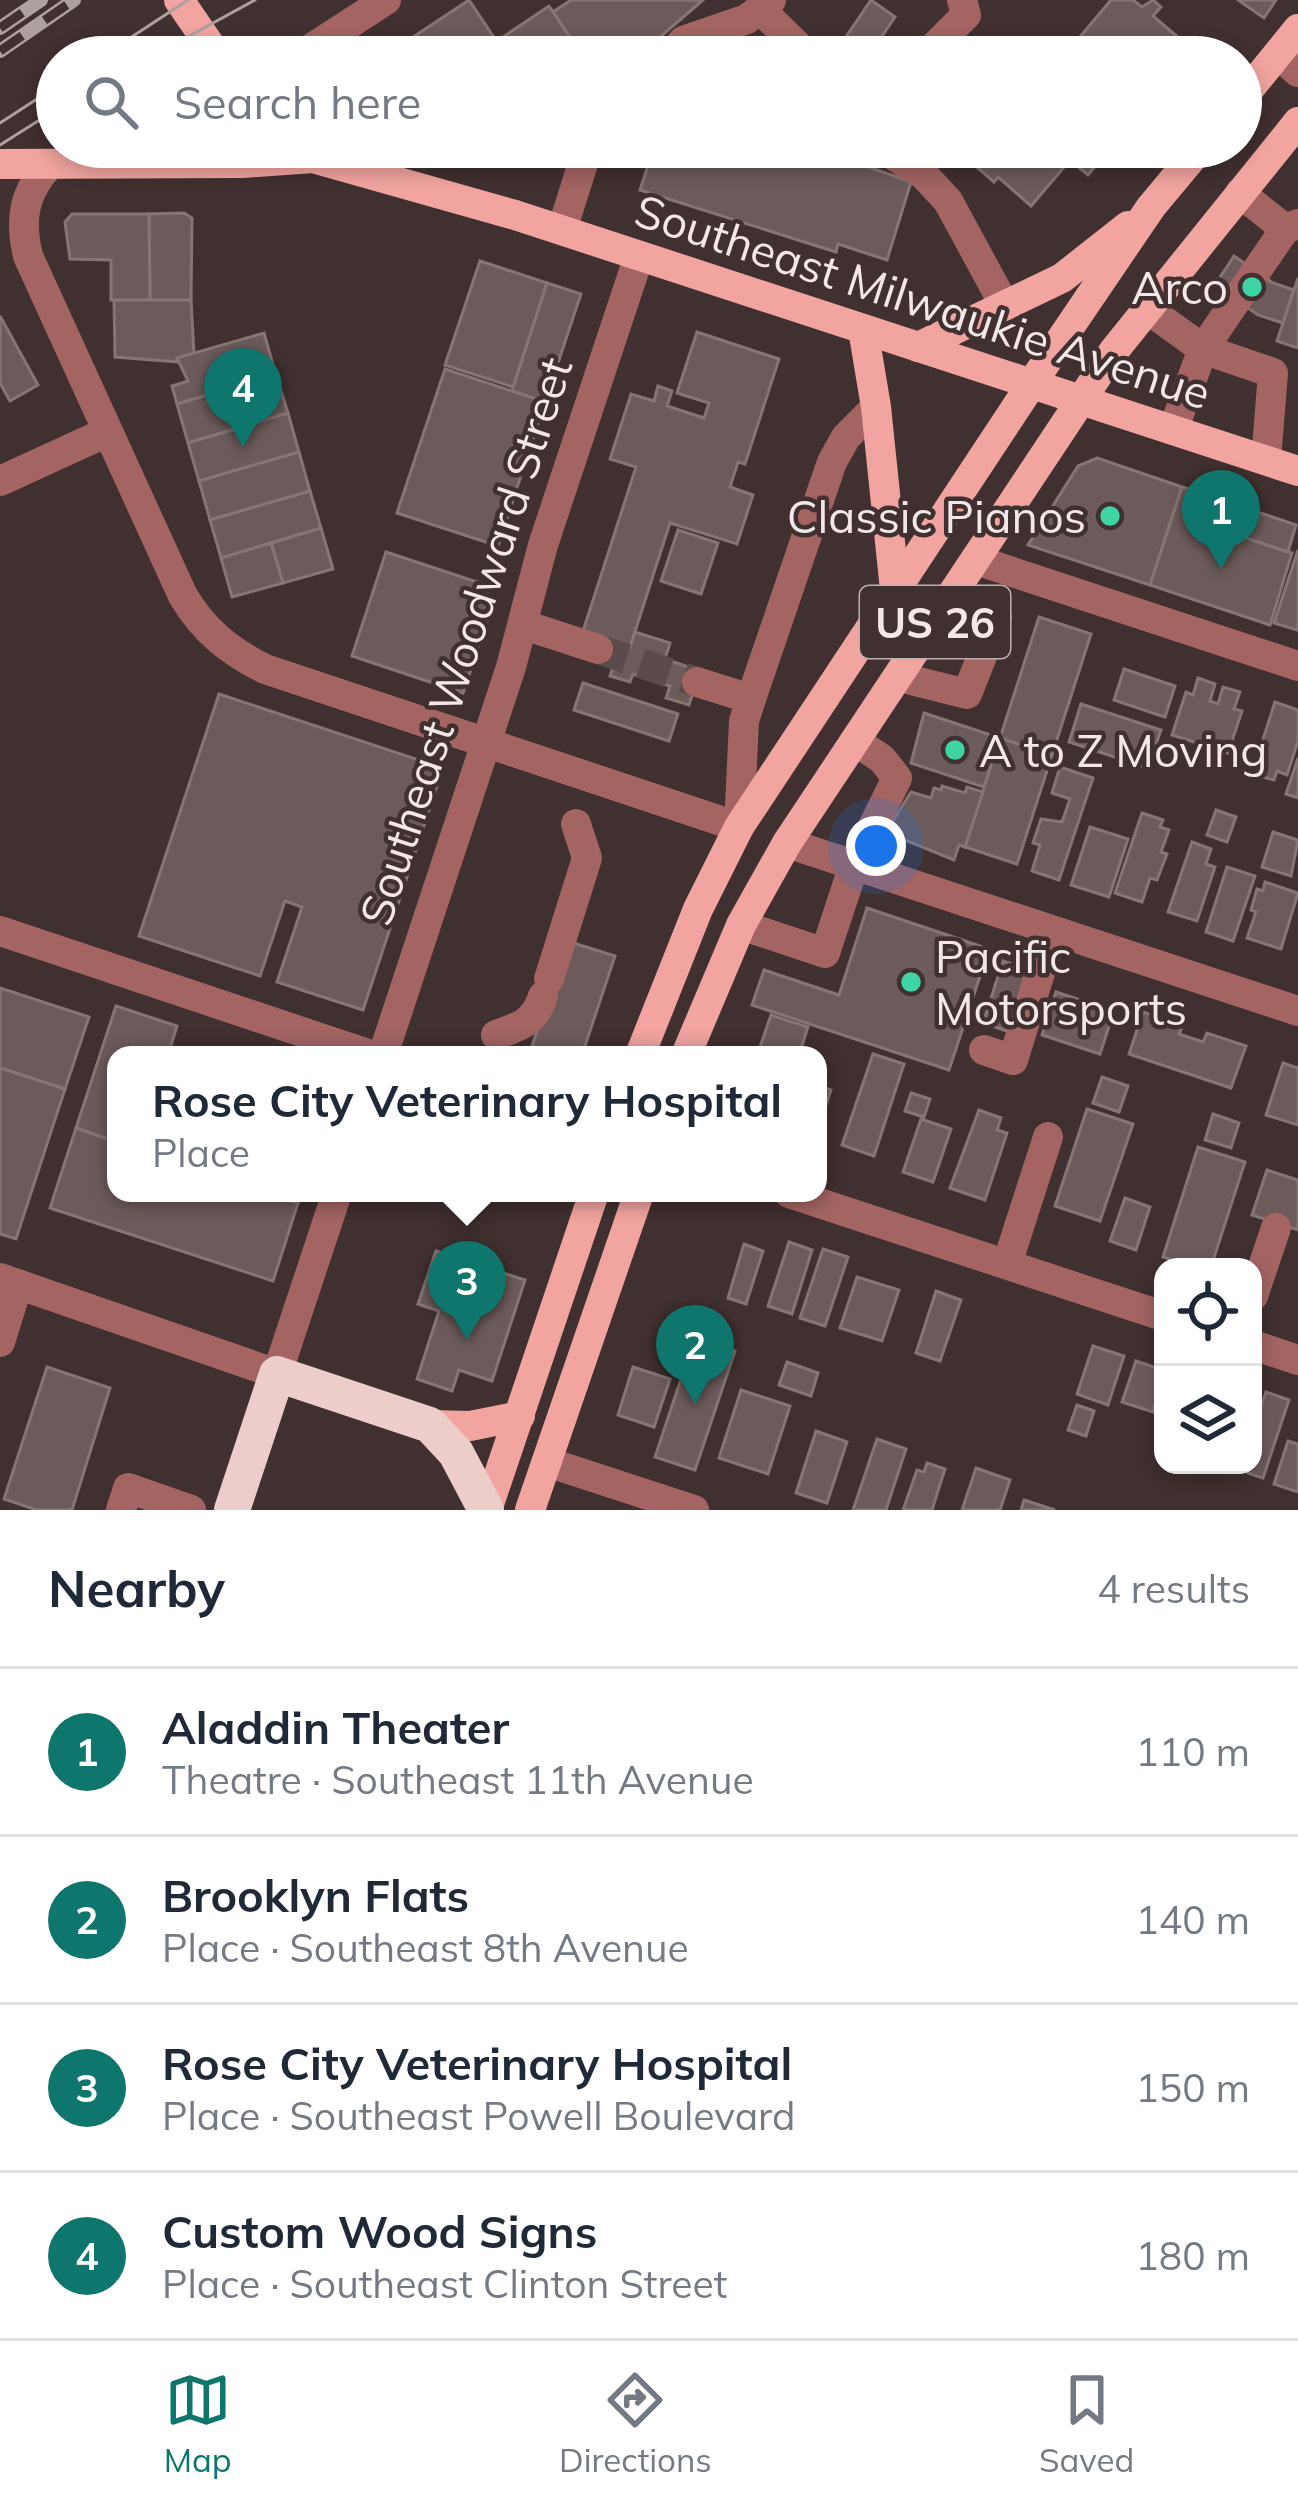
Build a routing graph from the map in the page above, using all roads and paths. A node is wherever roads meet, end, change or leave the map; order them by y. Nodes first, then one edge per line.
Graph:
1 (179, 0) edge
2 (386, 0) edge
3 (962, 0) edge
4 (766, 4) edge
5 (1298, 29) edge
6 (204, 36) edge
7 (330, 36) edge
8 (698, 36) edge
9 (792, 36) edge
10 (945, 36) edge
11 (1288, 63) edge
12 (1262, 83) edge
13 (1298, 122) edge
14 (0, 164) edge
15 (36, 164) edge
16 (1262, 166) edge
17 (44, 168) edge
18 (46, 168) edge
19 (357, 168) edge
20 (581, 168) edge
21 (913, 168) edge
22 (1184, 168) edge
23 (1260, 168) edge
24 (1240, 193) junction
25 (0, 200) edge
26 (1151, 207) junction
27 (1292, 226) edge
28 (562, 230) junction
29 (639, 256) junction
30 (1005, 306) junction
31 (1146, 308) junction
32 (863, 329) junction
33 (918, 347) junction
34 (1203, 349) junction
35 (1032, 384) junction
36 (1082, 400) junction
37 (876, 407) junction
38 (1173, 430) junction
39 (107, 432) junction
40 (1266, 460) junction
41 (1298, 471) edge
42 (0, 481) edge
43 (976, 560) junction
44 (895, 590) junction
45 (997, 618) dead end
46 (524, 625) junction
47 (598, 649) tunnel mouth
48 (1298, 666) edge
49 (899, 677) junction
50 (697, 682) tunnel mouth
51 (751, 699) junction
52 (855, 741) junction
53 (486, 743) junction
54 (768, 784) junction
55 (577, 824) dead end
56 (740, 827) junction
57 (787, 843) junction
58 (854, 865) junction
59 (759, 893) junction
60 (741, 925) junction
61 (1053, 931) junction
62 (0, 932) edge
63 (1298, 1011) edge
64 (496, 1035) dead end
65 (344, 1046) edge
66 (386, 1046) edge
67 (644, 1046) edge
68 (690, 1046) edge
69 (984, 1050) dead end
70 (1048, 1137) dead end
71 (334, 1202) edge
72 (591, 1202) edge
73 (636, 1202) edge
74 (817, 1202) edge
75 (1276, 1228) dead end
76 (1006, 1264) junction
77 (1262, 1269) edge
78 (9, 1281) edge
79 (1154, 1313) edge
80 (0, 1342) edge
81 (1262, 1348) edge
82 (1298, 1360) edge
83 (277, 1374) junction
84 (520, 1416) junction
85 (430, 1425) junction
86 (547, 1462) junction
87 (605, 1496) edge
88 (121, 1510) edge
89 (191, 1510) edge
90 (232, 1510) edge
91 (486, 1510) edge
92 (530, 1510) edge
93 (694, 1510) edge

1 - 6 main road
2 - 7 street
3 - 10 street
4 - 8 street
4 - 9 street
5 - 11 main road
11 - 12 main road
13 - 16 main road, US 26
14 - 15 main road
17 - 25 street
18 - 39 street
19 - 28 main road, Southeast Milwaukie Avenue
20 - 28 street
21 - 30 street
22 - 26 main road, US 26
23 - 24 main road, US 26
24 - 27 street
24 - 31 main road, US 26
26 - 30 main road
26 - 35 main road, US 26
27 - 34 street
28 - 29 main road, Southeast Milwaukie Avenue
29 - 32 main road, Southeast Milwaukie Avenue
29 - 46 street, Southeast Woodward Street
30 - 33 main road
31 - 34 street
31 - 36 main road, US 26
32 - 33 main road, Southeast Milwaukie Avenue
32 - 37 main road
33 - 35 main road, Southeast Milwaukie Avenue
34 - 38 street
34 - 40 street
35 - 36 main road, Southeast Milwaukie Avenue
35 - 44 main road, US 26
36 - 38 main road, Southeast Milwaukie Avenue
36 - 43 main road, US 26
37 - 44 main road
37 - 51 street
38 - 40 main road, Southeast Milwaukie Avenue
39 - 42 street
39 - 53 street
40 - 41 main road, Southeast Milwaukie Avenue
43 - 48 street
43 - 49 main road, US 26
44 - 54 main road, US 26
45 - 49 street
46 - 47 street
46 - 53 street, Southeast Woodward Street
49 - 52 main road, US 26
50 - 51 street
51 - 56 street
52 - 57 main road, US 26
52 - 58 street
53 - 56 street
53 - 66 street, Southeast Woodward Street
54 - 56 main road, US 26
54 - 57 main road
55 - 64 street
56 - 59 main road
56 - 67 main road, US 26
57 - 58 street
57 - 59 main road, US 26
58 - 60 street
58 - 61 street
59 - 60 main road, US 26
60 - 68 main road, US 26
61 - 63 street
61 - 69 street
62 - 65 street
70 - 76 street
71 - 83 street
72 - 84 main road
73 - 86 main road
74 - 76 street
75 - 77 street
76 - 79 street
78 - 80 street
78 - 83 street
81 - 82 street
83 - 85 highway
83 - 90 highway
84 - 85 main road
84 - 91 main road
85 - 91 highway
86 - 87 street
86 - 92 main road
87 - 93 street
88 - 89 street

